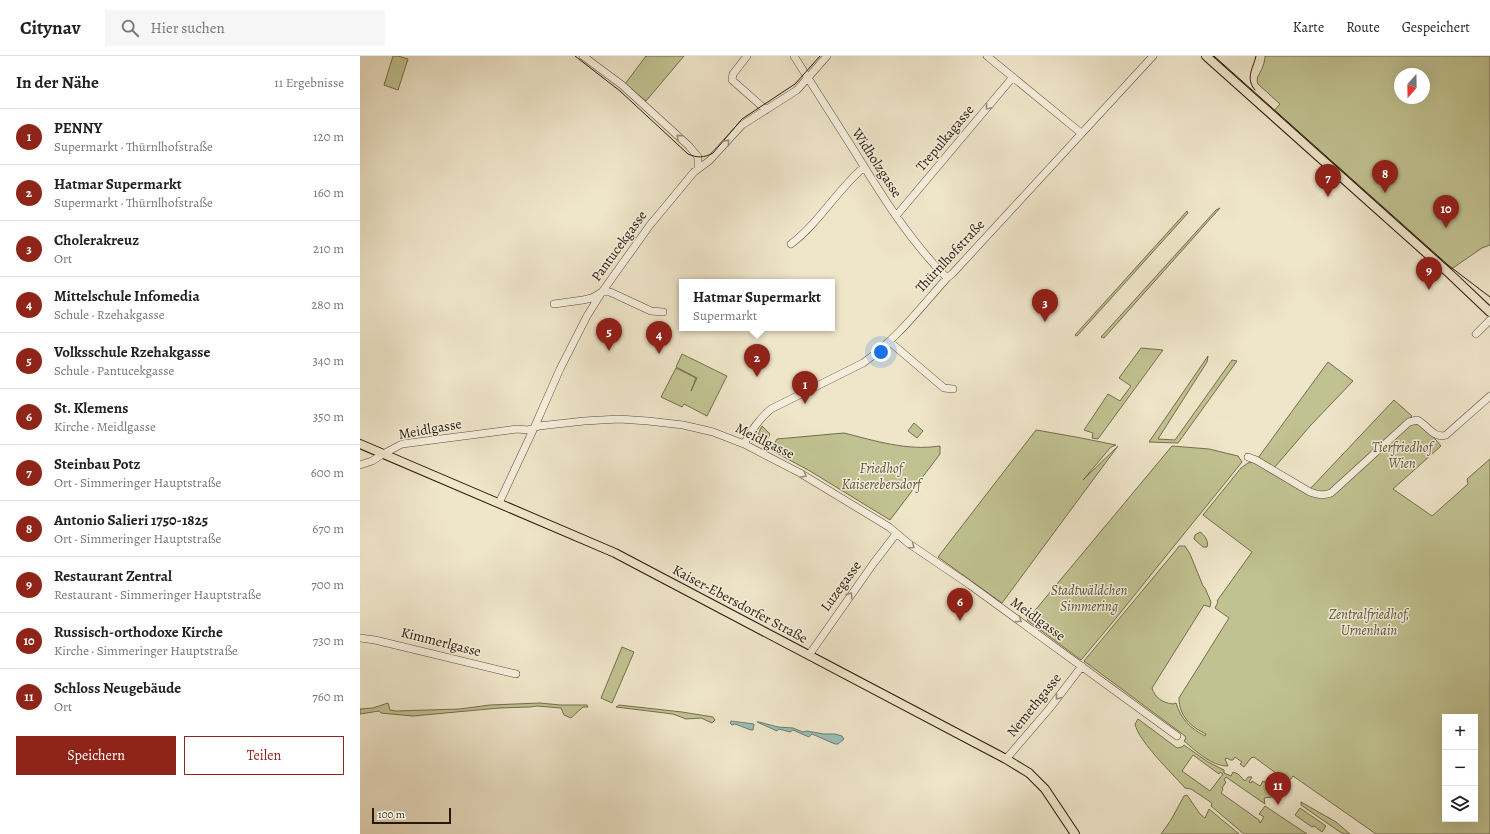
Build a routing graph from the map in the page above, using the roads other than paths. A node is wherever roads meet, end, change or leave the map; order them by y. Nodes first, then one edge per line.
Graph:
1 (583, 56) edge
2 (747, 56) edge
3 (794, 56) edge
4 (827, 56) edge
5 (987, 56) edge
6 (1153, 56) edge
7 (1206, 56) edge
8 (1013, 77) junction
9 (808, 78) junction
10 (766, 110) junction
11 (1081, 134) junction
12 (864, 167) junction
13 (698, 168) junction
14 (896, 216) junction
15 (791, 244) dead end
16 (947, 278) junction
17 (602, 292) junction
18 (554, 304) dead end
19 (663, 312) dead end
20 (1490, 312) edge
21 (1490, 320) edge
22 (1476, 334) dead end
23 (890, 342) junction
24 (953, 389) dead end
25 (1490, 396) edge
26 (534, 428) junction
27 (360, 444) edge
28 (744, 444) junction
29 (383, 454) junction
30 (1248, 457) dead end
31 (360, 465) edge
32 (499, 503) junction
33 (896, 534) junction
34 (360, 638) edge
35 (809, 655) junction
36 (1082, 666) junction
37 (516, 674) dead end
38 (1177, 736) dead end
39 (1006, 759) junction
40 (1075, 834) edge

13 -> 1 street
2 - 10 street
3 - 9 street, Widholzgasse
4 - 9 street, Pantucekgasse
5 - 8 street
6 - 11 street, Thürnlhofstraße
7 - 20 main road
8 - 11 street
8 -> 14 street, Trepulkagasse
9 - 10 street, Pantucekgasse
9 - 12 street, Widholzgasse
13 -> 10 street, Pantucekgasse
11 - 16 street, Thürnlhofstraße
12 - 14 street, Widholzgasse
12 - 15 street
13 - 17 street, Pantucekgasse
14 - 16 street, Widholzgasse
16 - 23 street, Thürnlhofstraße
17 - 18 street
17 - 19 street
17 - 26 street, Pantucekgasse
21 - 22 street
23 - 24 street
23 - 28 street, Thürnlhofstraße
25 - 30 street
26 - 28 street, Meidlgasse
26 - 29 street, Meidlgasse
26 - 32 street, Pantucekgasse
27 - 29 main road, Kaiser-Ebersdorfer Straße
28 -> 33 street, Meidlgasse
29 - 31 street, Meidlgasse
29 - 32 main road, Kaiser-Ebersdorfer Straße
32 - 35 main road, Kaiser-Ebersdorfer Straße
35 -> 33 street, Luzegasse
33 -> 36 street, Meidlgasse
34 - 37 street, Kimmerlgasse
35 - 39 main road, Kaiser-Ebersdorfer Straße
36 - 38 street, Meidlgasse
36 -> 39 street, Nemethgasse
39 - 40 main road, Kaiser-Ebersdorfer Straße

